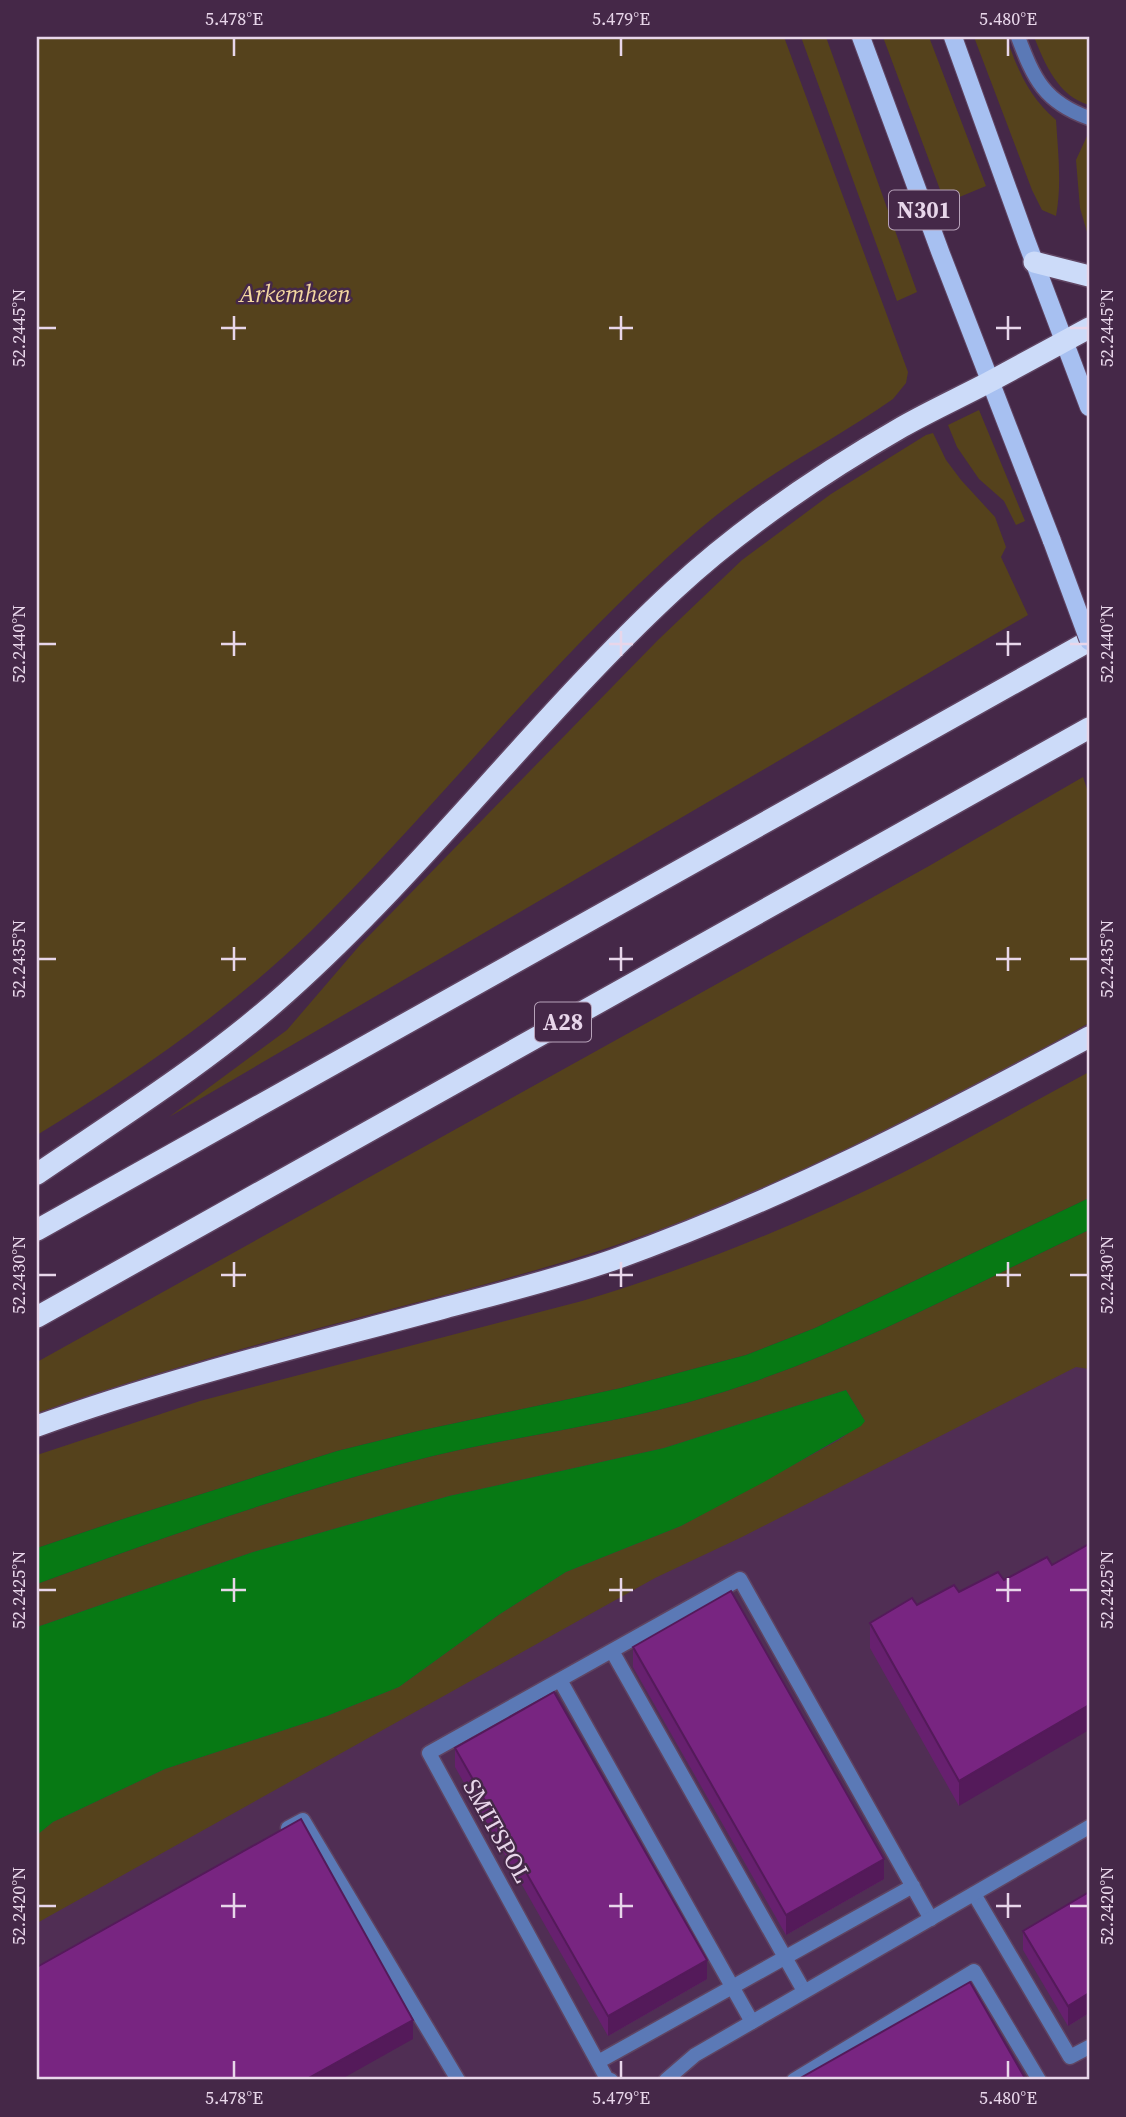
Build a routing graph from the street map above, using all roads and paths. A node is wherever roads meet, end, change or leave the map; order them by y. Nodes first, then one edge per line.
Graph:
1 (861, 37) edge
2 (953, 37) edge
3 (1018, 37) edge
4 (1089, 118) edge
5 (1034, 262) junction
6 (1089, 276) edge
7 (1089, 328) edge
8 (1065, 341) junction
9 (991, 381) junction
10 (1089, 407) edge
11 (1089, 641) edge
12 (1089, 728) edge
13 (1087, 1039) edge
14 (37, 1174) edge
15 (37, 1230) edge
16 (37, 1317) edge
17 (37, 1426) edge
18 (612, 1651) junction
19 (560, 1680) junction
20 (1089, 1827) edge
21 (279, 1833) edge
22 (913, 1886) junction
23 (974, 1894) junction
24 (931, 1919) junction
25 (785, 1957) junction
26 (733, 1987) junction
27 (804, 1992) junction
28 (752, 2022) junction
29 (1089, 2048) edge
30 (598, 2062) junction
31 (458, 2080) edge
32 (611, 2080) edge
33 (666, 2080) edge
34 (794, 2080) edge
35 (1039, 2080) edge

1 - 9 main road, N301
2 - 5 main road
3 - 4 street
5 - 6 highway
5 - 8 main road
7 - 8 highway
8 - 9 highway
8 - 10 main road
9 - 11 main road, N301, bridge
9 - 14 highway
11 - 15 highway
12 - 16 highway, A28
13 - 17 highway
18 - 19 street, SMITSPOL
18 - 22 street, SMITSPOL
18 - 25 street
19 - 26 street
19 - 30 street, SMITSPOL
20 - 23 street
21 - 31 street
22 - 24 street, SMITSPOL
22 - 25 street
23 - 24 street
23 - 29 street
24 - 27 street
25 - 26 street
25 - 27 street
26 - 28 street
26 - 30 street
27 - 28 street
28 - 33 street
30 - 32 street, SMITSPOL
34 - 35 street

